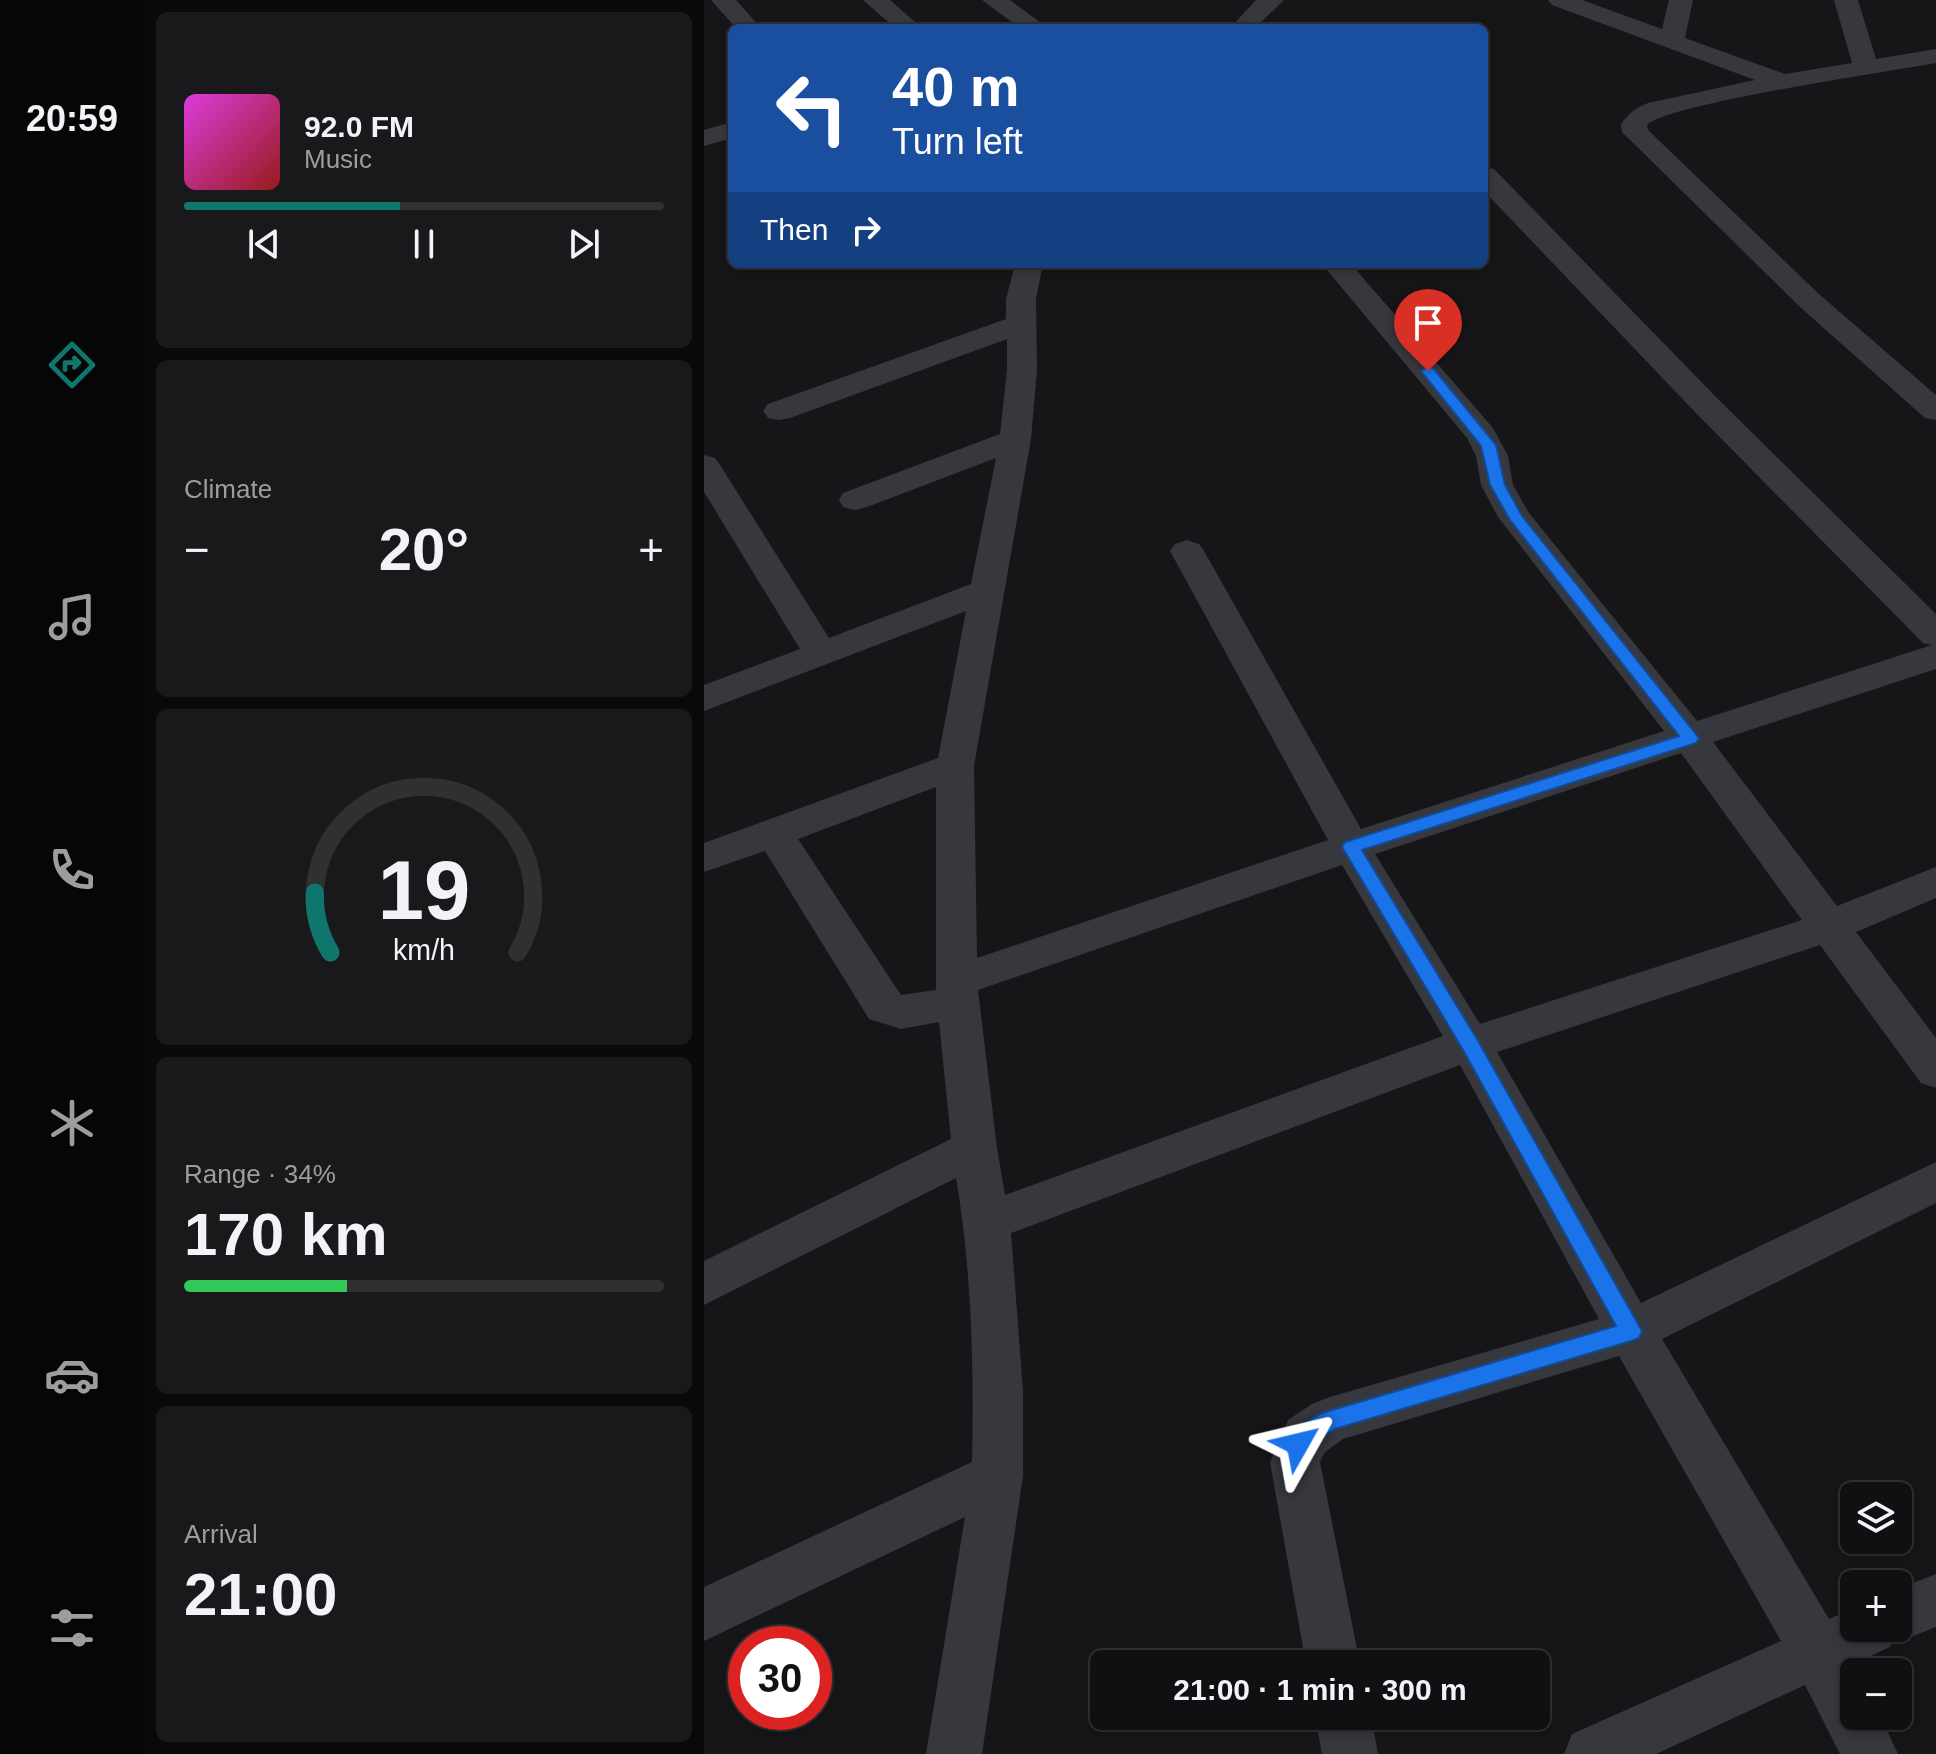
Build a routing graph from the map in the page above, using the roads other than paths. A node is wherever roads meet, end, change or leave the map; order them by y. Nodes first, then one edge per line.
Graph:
1 (723, 0) edge
2 (875, 0) edge
3 (994, 0) edge
4 (1560, 0) edge
5 (1681, 0) edge
6 (1846, 0) edge
7 (745, 24) edge
8 (905, 24) edge
9 (1030, 24) edge
10 (1672, 41) junction
11 (1936, 56) edge
12 (1866, 68) junction
13 (1783, 82) junction
14 (728, 131) edge
15 (704, 138) edge
16 (1488, 179) edge
17 (1028, 268) edge
18 (1339, 268) edge
19 (1022, 323) junction
20 (779, 411) dead end
21 (1936, 411) edge
22 (1015, 439) junction
23 (704, 465) edge
24 (855, 500) dead end
25 (1187, 551) dead end
26 (985, 591) junction
27 (1936, 635) edge
28 (820, 653) junction
29 (1936, 656) edge
30 (704, 699) edge
31 (1690, 738) junction
32 (955, 766) junction
33 (773, 832) junction
34 (1351, 847) junction
35 (704, 858) edge
36 (1936, 882) edge
37 (1827, 927) junction
38 (957, 992) junction
39 (1470, 1044) junction
40 (1936, 1071) edge
41 (974, 1148) junction
42 (1936, 1181) edge
43 (987, 1222) junction
44 (704, 1284) edge
45 (1631, 1331) junction
46 (997, 1476) junction
47 (1936, 1600) edge
48 (1912, 1610) edge
49 (704, 1615) edge
50 (1840, 1641) edge
51 (1330, 1650) edge
52 (1817, 1651) junction
53 (1346, 1730) edge
54 (954, 1754) edge
55 (1350, 1754) edge
56 (1592, 1754) edge
57 (1870, 1754) edge

1 - 7 street
2 - 8 street
3 - 9 street
4 - 10 street
5 - 10 street
6 - 12 street
10 - 13 street
11 - 12 street
12 - 13 street
13 - 21 street
14 - 15 street
16 - 27 street
17 - 19 street
18 - 31 street
19 - 20 street
19 - 22 street
22 - 24 street
22 - 26 street
23 - 28 street
25 - 34 street
26 - 28 street
26 - 32 street
28 - 30 street
29 - 31 street
31 - 34 street
31 - 37 street
32 - 33 street
32 - 38 street
33 - 35 street
33 - 38 street
34 - 38 street
34 - 39 street
36 - 37 street
37 - 39 street
37 - 40 street
38 - 41 street
39 - 43 street
39 - 45 street
41 - 43 street
41 - 44 street
42 - 45 street
43 - 46 street
45 - 51 street
45 - 52 street
46 - 49 street
46 - 54 street
47 - 48 street
50 - 52 street
52 - 56 street
52 - 57 street
53 - 55 street

